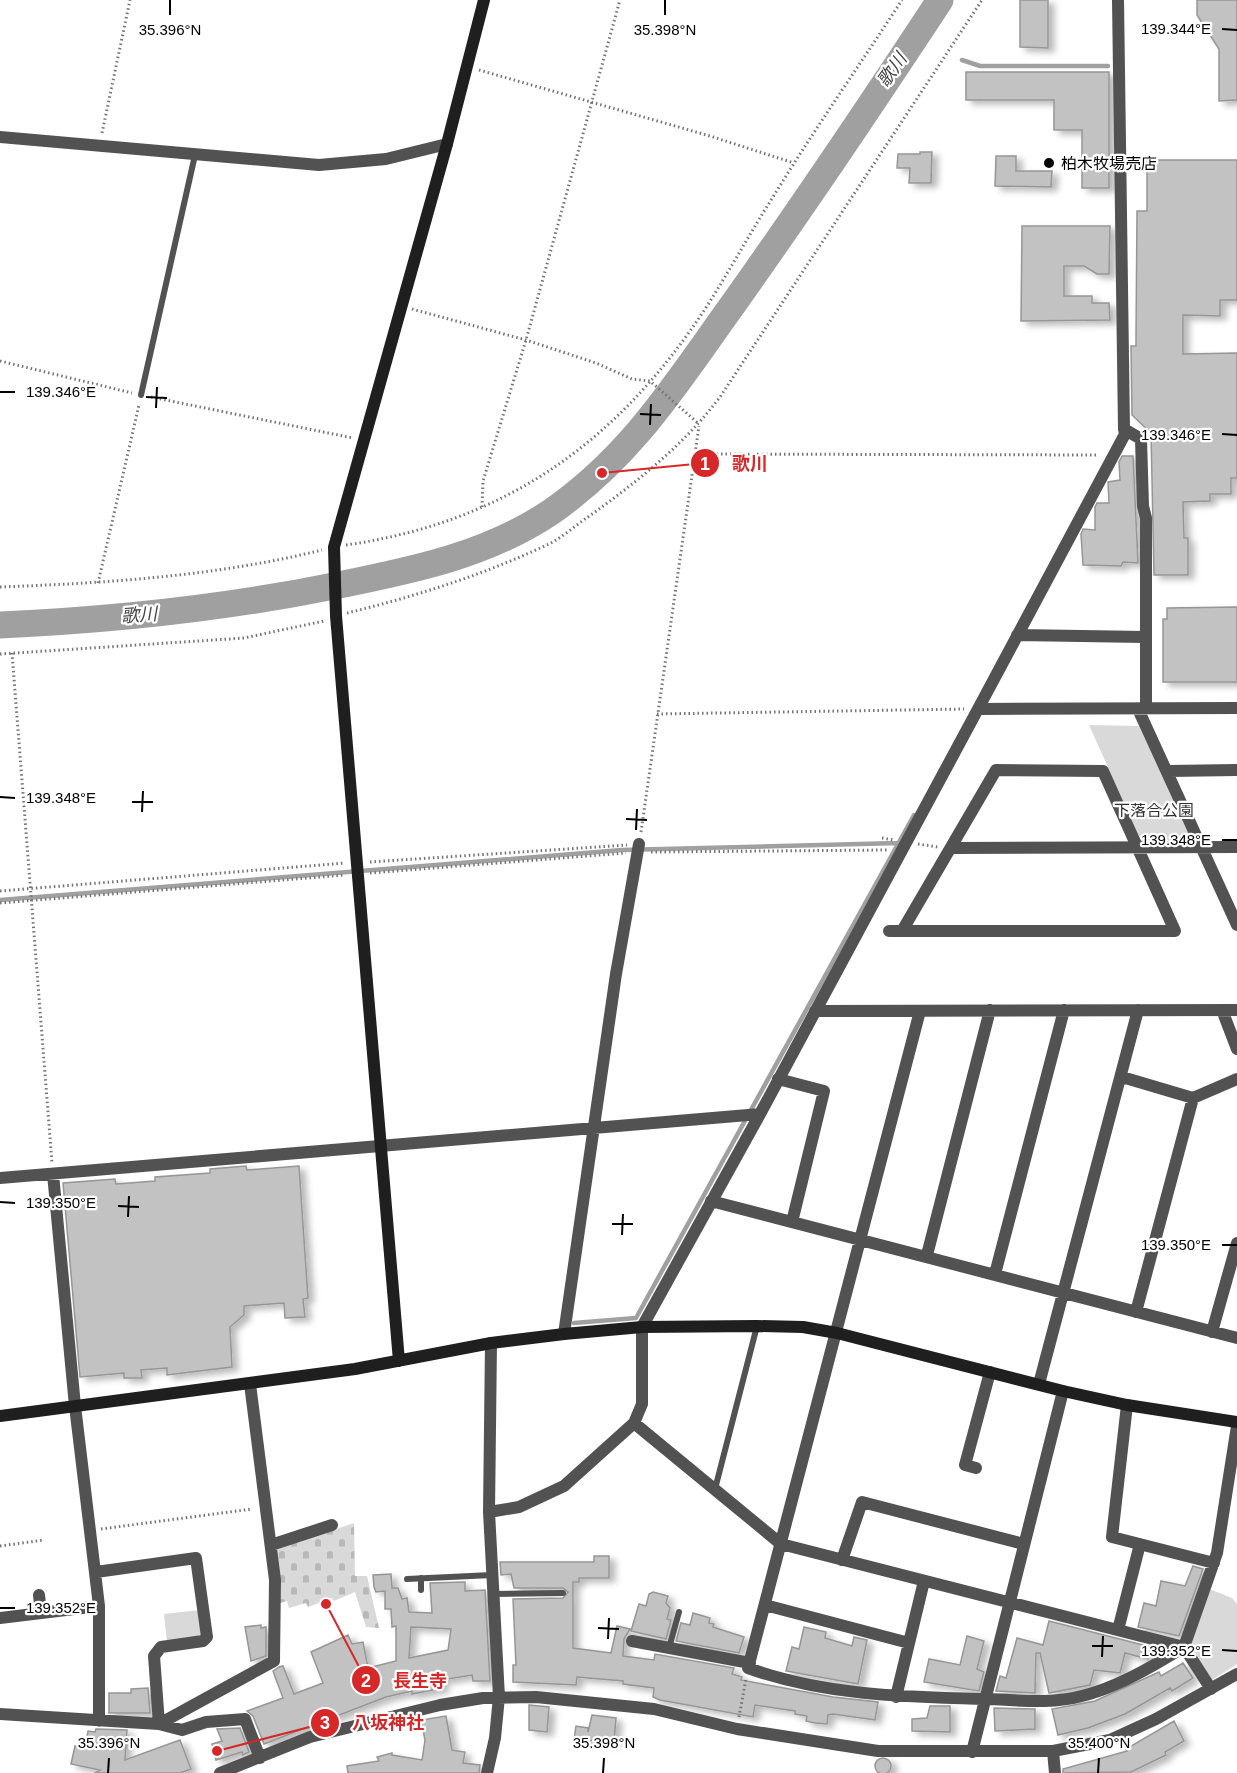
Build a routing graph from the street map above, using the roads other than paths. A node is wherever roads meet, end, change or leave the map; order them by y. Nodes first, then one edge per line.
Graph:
1 (484, 0) edge
2 (1118, 0) edge
3 (0, 137) edge
4 (447, 144) junction
5 (195, 155) junction
6 (141, 395) road end
7 (1124, 429) junction
8 (1017, 635) junction
9 (1145, 637) junction
10 (1142, 708) junction
11 (1237, 708) edge
12 (978, 709) junction
13 (1237, 770) edge
14 (1168, 771) junction
15 (1203, 847) junction
16 (1237, 847) edge
17 (638, 848) road end
18 (1139, 848) junction
19 (952, 849) junction
20 (1237, 925) edge
21 (990, 1010) junction
22 (1064, 1010) junction
23 (1138, 1010) junction
24 (1222, 1010) junction
25 (1237, 1010) edge
26 (815, 1011) junction
27 (920, 1011) junction
28 (1237, 1049) edge
29 (1122, 1077) junction
30 (778, 1079) junction
31 (1237, 1079) edge
32 (1193, 1098) junction
33 (760, 1114) junction
34 (594, 1128) junction
35 (382, 1146) junction
36 (53, 1174) junction
37 (0, 1178) edge
38 (711, 1201) junction
39 (792, 1222) junction
40 (860, 1239) junction
41 (1237, 1243) edge
42 (927, 1255) junction
43 (995, 1274) junction
44 (1064, 1293) junction
45 (1136, 1312) junction
46 (757, 1326) junction
47 (642, 1327) junction
48 (1212, 1332) junction
49 (837, 1333) junction
50 (564, 1334) junction
51 (1237, 1338) edge
52 (491, 1343) junction
53 (399, 1361) junction
54 (990, 1372) junction
55 (250, 1384) junction
56 (1039, 1384) junction
57 (1063, 1391) junction
58 (1127, 1405) junction
59 (75, 1406) junction
60 (0, 1416) edge
61 (634, 1423) junction
62 (1237, 1424) edge
63 (965, 1465) dead end
64 (715, 1489) junction
65 (489, 1512) junction
66 (332, 1525) dead end
67 (781, 1544) junction
68 (1024, 1544) junction
69 (1140, 1544) junction
70 (271, 1545) junction
71 (842, 1560) junction
72 (1214, 1563) junction
73 (96, 1572) junction
74 (492, 1575) junction
75 (421, 1578) junction
76 (407, 1579) dead end
77 (924, 1581) junction
78 (421, 1590) dead end
79 (540, 1593) junction
80 (563, 1593) dead end
81 (493, 1594) junction
82 (39, 1595) dead end
83 (1009, 1603) junction
84 (540, 1604) dead end
85 (765, 1605) junction
86 (99, 1606) junction
87 (679, 1612) dead end
88 (41, 1613) junction
89 (0, 1618) edge
90 (1118, 1630) junction
91 (632, 1641) dead end
92 (909, 1643) junction
93 (1184, 1647) junction
94 (669, 1648) junction
95 (749, 1666) junction
96 (1237, 1674) edge
97 (1211, 1689) junction
98 (499, 1697) junction
99 (896, 1697) junction
100 (985, 1699) junction
101 (0, 1714) edge
102 (99, 1721) junction
103 (159, 1724) junction
104 (1053, 1751) junction
105 (972, 1752) junction
106 (260, 1758) junction
107 (220, 1773) edge
108 (487, 1773) edge
109 (1054, 1773) edge

1 - 4 street
2 - 7 street
3 - 5 street
4 - 5 street
4 - 35 street
5 - 6 lane
7 - 8 street
7 - 9 street
8 - 9 street
8 - 12 street
9 - 10 street
10 - 11 street
10 - 12 street
10 - 14 street
12 - 26 street
13 - 14 street
14 - 15 street
15 - 16 street
15 - 18 street
15 - 20 street
17 - 34 street
18 - 19 street
18 - 19 street
18 - 19 street
21 - 22 street
21 - 27 street
21 - 42 street
22 - 23 street
22 - 43 street
23 - 24 street
23 - 29 street
24 - 25 street
24 - 28 street
26 - 27 street
26 - 30 street
27 - 40 street
29 - 32 street
29 - 44 street
30 - 33 street
30 - 39 street
31 - 32 street
32 - 45 street
33 - 34 street
33 - 38 street
34 - 35 street
34 - 50 street
35 - 36 street
35 - 53 street
36 - 37 street
36 - 59 street
38 - 39 street
38 - 47 street
39 - 40 street
40 - 42 street
40 - 49 street
41 - 48 street
42 - 43 street
43 - 44 street
44 - 45 street
44 - 56 street
45 - 48 street
46 - 47 street
46 - 49 street
46 - 64 lane
47 - 50 street
47 - 61 street
48 - 51 street
49 - 54 street
49 - 67 street
50 - 52 street
52 - 53 street
52 - 65 street
53 - 55 street
54 - 56 street
54 - 63 street
55 - 59 street
55 - 70 street
56 - 57 street
57 - 58 street
57 - 68 street
58 - 62 street
58 - 69 street
59 - 60 street
59 - 73 street
61 - 64 street
61 - 65 street
62 - 72 street
64 - 67 street
65 - 74 street
66 - 70 street
67 - 71 street
67 - 85 street
68 - 71 street
68 - 83 street
69 - 72 street
69 - 90 street
70 - 103 street
71 - 77 street
72 - 93 street
73 - 86 street
73 - 103 street
74 - 75 lane
74 - 81 street
75 - 76 lane
75 - 78 lane
77 - 83 street
77 - 92 street
79 - 80 lane
79 - 81 lane
79 - 84 lane
81 - 98 street
82 - 88 street
83 - 90 street
83 - 100 street
85 - 92 street
85 - 95 street
86 - 88 street
86 - 102 street
87 - 94 lane
88 - 89 street
90 - 93 street
91 - 94 street
92 - 99 street
93 - 97 street
93 - 100 street
94 - 95 street
95 - 99 street
96 - 97 street
97 - 104 street
98 - 105 street
98 - 106 street
98 - 108 street
99 - 100 street
100 - 105 street
101 - 102 street
102 - 103 street
103 - 106 street
104 - 105 street
104 - 109 street
106 - 107 street

